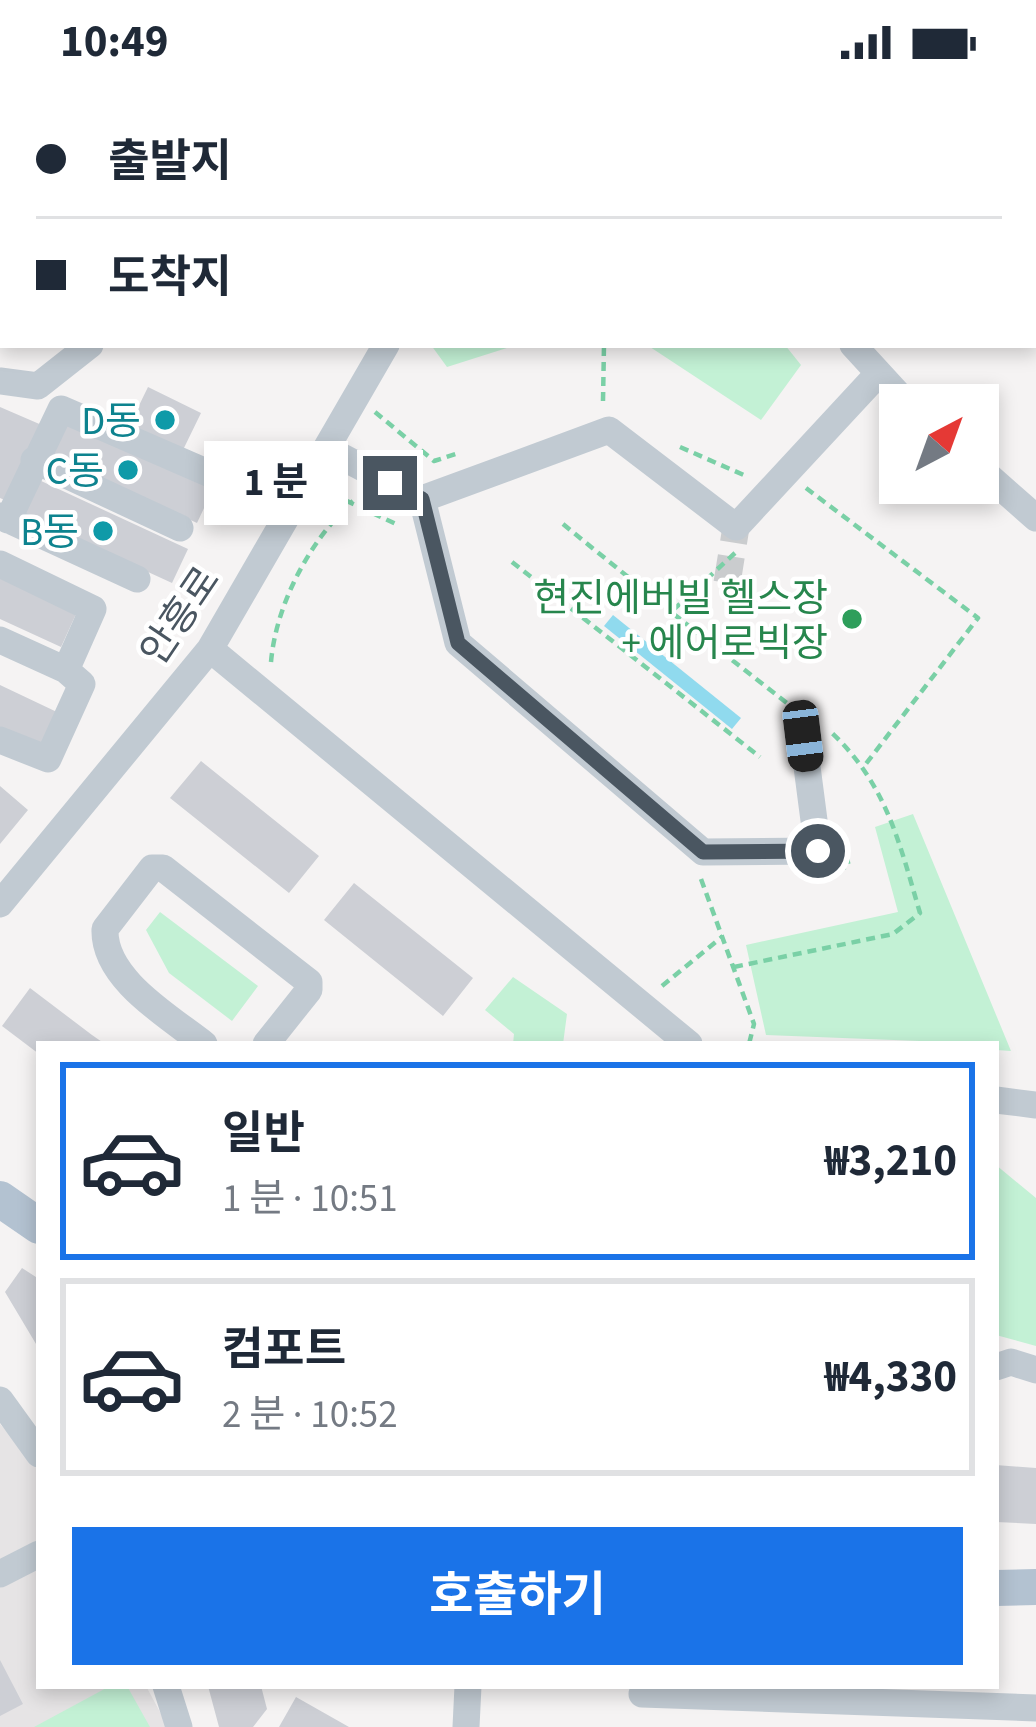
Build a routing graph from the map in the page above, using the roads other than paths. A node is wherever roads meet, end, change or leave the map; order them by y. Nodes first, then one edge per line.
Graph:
1 (86, 348) edge
2 (384, 348) edge
3 (856, 348) edge
4 (878, 374) junction
5 (0, 380) edge
6 (888, 384) edge
7 (327, 449) junction
8 (34, 460) junction
9 (215, 476) dead end
10 (999, 485) edge
11 (422, 499) junction
12 (4, 518) edge
13 (1036, 518) edge
14 (180, 528) dead end
15 (0, 564) edge
16 (137, 580) dead end
17 (0, 640) edge
18 (210, 649) junction
19 (66, 670) junction
20 (809, 724) road end
21 (0, 740) edge
22 (0, 904) edge
23 (200, 1041) edge
24 (268, 1041) edge
25 (685, 1041) edge
26 (999, 1100) edge
27 (1036, 1105) edge
28 (0, 1199) edge
29 (36, 1224) edge
30 (999, 1365) edge
31 (1036, 1370) edge
32 (0, 1400) edge
33 (36, 1450) edge
34 (36, 1555) edge
35 (0, 1574) edge
36 (1036, 1587) edge
37 (999, 1588) edge
38 (167, 1689) edge
39 (468, 1689) edge
40 (642, 1694) dead end
41 (757, 1698) junction
42 (1036, 1708) edge
43 (179, 1727) edge
44 (466, 1727) edge
45 (755, 1727) edge

1 - 5 street
2 - 7 street, 안흥로
3 - 4 street
4 - 6 street
4 - 11 street
7 - 11 street
7 - 18 street, 안흥로
8 - 9 street
8 - 12 street
8 - 14 street
10 - 13 street
11 - 20 street
12 - 16 street
15 - 19 street
17 - 19 street
18 - 22 street, 안흥로
18 - 25 street
19 - 21 street
23 - 24 street
26 - 27 street
28 - 29 main road
30 - 31 street
32 - 33 street
34 - 35 street
36 - 37 main road
38 - 43 street
39 - 44 street
40 - 41 street
41 - 42 street
41 - 45 street

